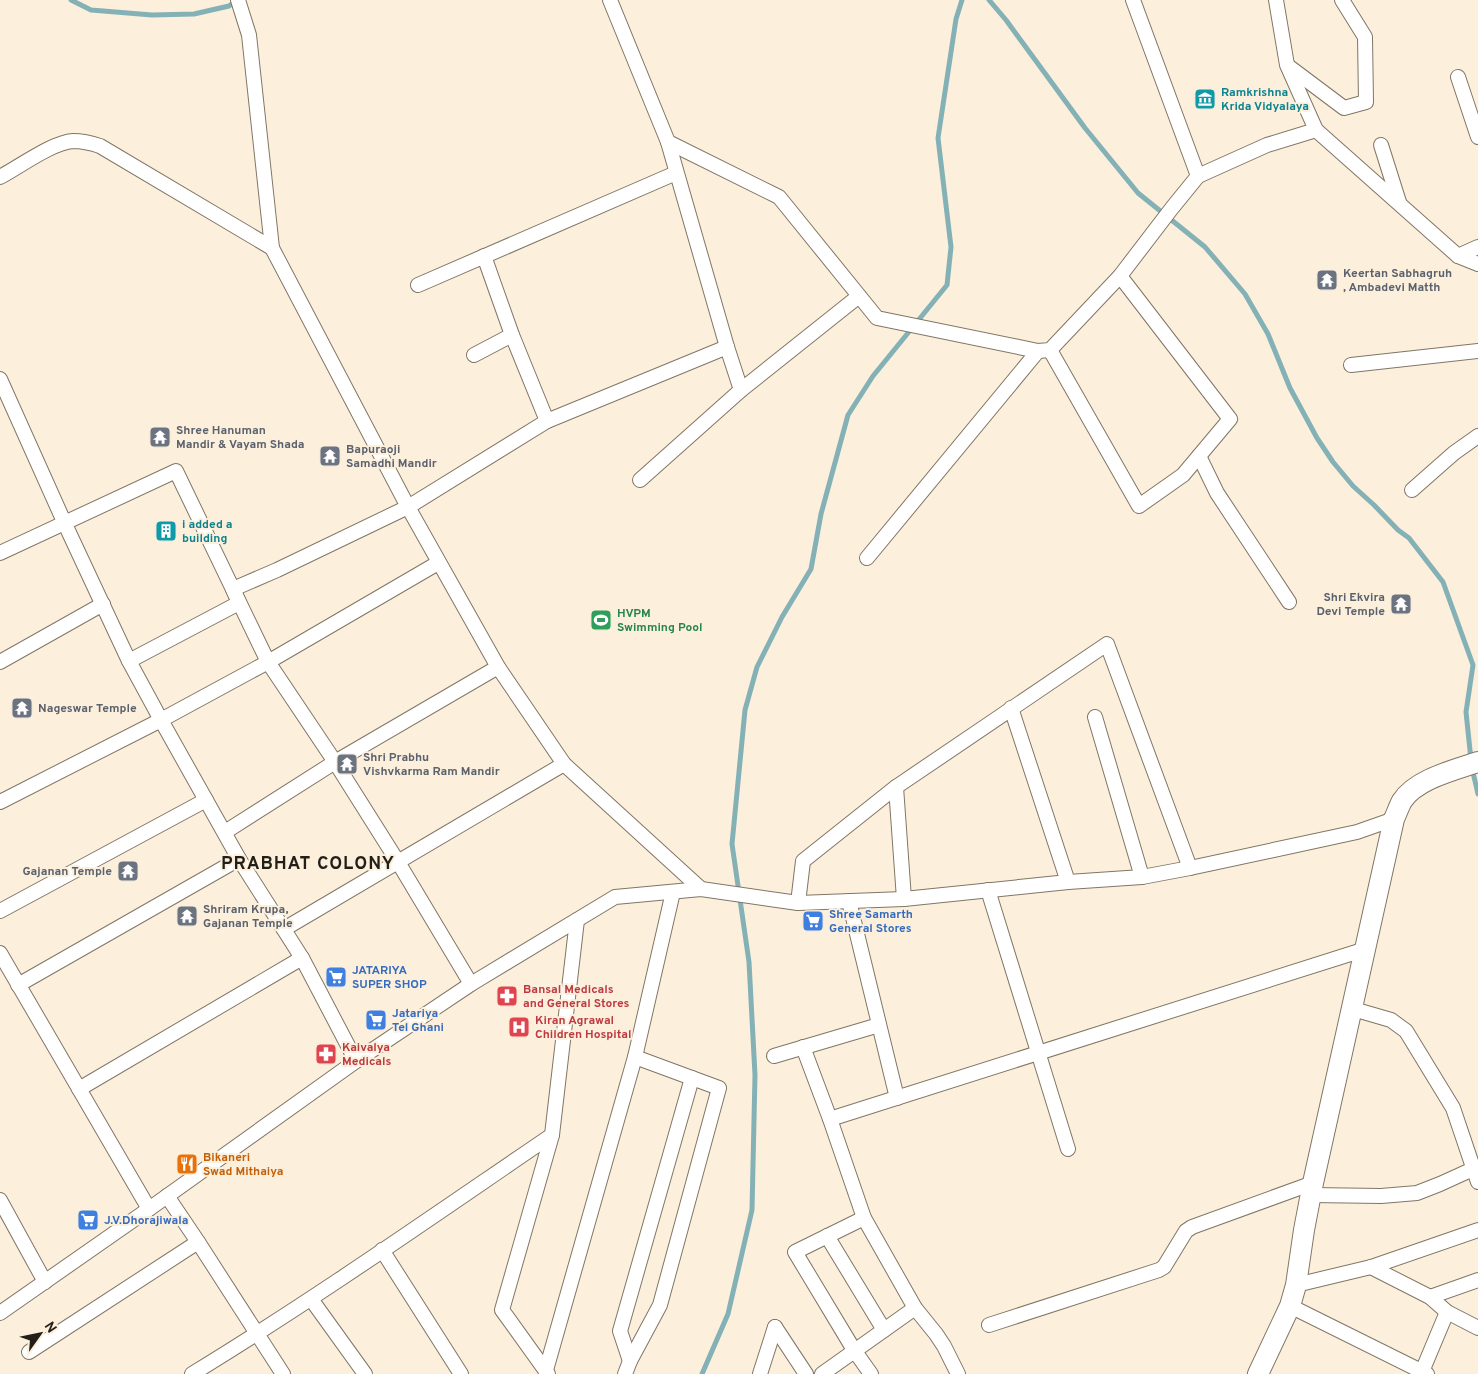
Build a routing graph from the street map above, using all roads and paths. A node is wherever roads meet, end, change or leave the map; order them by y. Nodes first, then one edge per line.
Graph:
1 (238, 0) edge
2 (610, 0) edge
3 (1132, 0) edge
4 (1276, 0) edge
5 (1342, 0) edge
6 (1288, 65) junction
7 (1458, 77) dead end
8 (1316, 130) junction
9 (1478, 137) edge
10 (668, 142) junction
11 (1381, 146) dead end
12 (676, 173) junction
13 (1198, 176) junction
14 (0, 177) edge
15 (1400, 203) junction
16 (272, 248) junction
17 (1478, 248) edge
18 (484, 256) junction
19 (1458, 256) junction
20 (1478, 264) edge
21 (1120, 276) junction
22 (418, 286) dead end
23 (859, 296) junction
24 (512, 336) junction
25 (727, 347) junction
26 (1044, 351) junction
27 (1478, 351) edge
28 (474, 356) dead end
29 (1352, 365) dead end
30 (0, 379) edge
31 (741, 390) junction
32 (547, 421) junction
33 (1478, 436) edge
34 (1199, 456) junction
35 (640, 480) dead end
36 (1412, 490) dead end
37 (408, 507) junction
38 (65, 524) junction
39 (0, 553) edge
40 (867, 558) dead end
41 (438, 563) junction
42 (1289, 602) dead end
43 (239, 603) junction
44 (103, 604) junction
45 (2, 656) edge
46 (129, 660) junction
47 (268, 662) junction
48 (498, 667) junction
49 (1011, 708) junction
50 (1095, 717) dead end
51 (160, 720) junction
52 (335, 762) junction
53 (1478, 762) edge
54 (564, 764) junction
55 (896, 787) junction
56 (206, 800) junction
57 (0, 802) edge
58 (1394, 819) junction
59 (225, 832) junction
60 (239, 860) junction
61 (398, 862) junction
62 (1190, 868) junction
63 (1142, 877) junction
64 (1068, 882) junction
65 (707, 890) junction
66 (988, 890) junction
67 (673, 892) junction
68 (904, 899) junction
69 (849, 901) junction
70 (798, 903) junction
71 (0, 911) edge
72 (577, 920) junction
73 (284, 929) junction
74 (1366, 949) junction
75 (0, 953) edge
76 (302, 958) junction
77 (471, 984) junction
78 (18, 985) junction
79 (1353, 1009) junction
80 (879, 1025) junction
81 (803, 1047) junction
82 (1039, 1053) junction
83 (774, 1056) dead end
84 (635, 1057) junction
85 (356, 1061) junction
86 (692, 1078) junction
87 (79, 1089) junction
88 (897, 1098) junction
89 (830, 1118) junction
90 (552, 1134) junction
91 (1068, 1150) dead end
92 (1476, 1175) edge
93 (1312, 1189) junction
94 (167, 1196) junction
95 (0, 1200) edge
96 (148, 1210) junction
97 (864, 1218) junction
98 (1478, 1230) edge
99 (828, 1236) junction
100 (198, 1242) junction
101 (382, 1250) junction
102 (1371, 1267) junction
103 (1478, 1280) edge
104 (45, 1282) junction
105 (1296, 1285) junction
106 (1430, 1296) junction
107 (311, 1299) junction
108 (1290, 1306) junction
109 (915, 1308) junction
110 (1447, 1312) junction
111 (0, 1313) edge
112 (989, 1325) dead end
113 (1478, 1328) edge
114 (884, 1330) junction
115 (258, 1334) junction
116 (854, 1350) junction
117 (29, 1352) dead end
118 (627, 1367) edge
119 (547, 1372) edge
120 (1262, 1373) edge
121 (1423, 1373) edge
122 (192, 1374) edge
123 (283, 1374) edge
124 (365, 1374) edge
125 (462, 1374) edge
126 (760, 1374) edge
127 (806, 1374) edge
128 (822, 1374) edge
129 (871, 1374) edge
130 (958, 1374) edge

1 - 16 street
2 - 10 street
3 - 13 street
4 - 6 street
5 - 6 street
6 - 8 street
7 - 9 street
8 - 13 street
8 - 15 street
10 - 12 street
10 - 23 street
11 - 15 street
12 - 18 street
12 - 25 street
13 - 21 street
14 - 16 street
15 - 19 street
16 - 37 street
17 - 19 street
18 - 22 street
18 - 24 street
19 - 20 street
21 - 26 street
21 - 34 street
23 - 26 street
23 - 31 street
24 - 28 street
24 - 32 street
25 - 31 street
25 - 32 street
26 - 34 street
26 - 40 street
27 - 29 street
30 - 38 street
31 - 35 street
32 - 37 street
33 - 36 street
34 - 42 street
37 - 41 street
37 - 43 street
38 - 39 street
38 - 43 street
38 - 44 street
41 - 47 street
41 - 48 street
43 - 46 street
43 - 47 street
44 - 45 street
44 - 46 street
46 - 51 street
47 - 51 street
47 - 52 street
48 - 52 street
48 - 54 street
49 - 55 street
49 - 62 street
49 - 64 street
50 - 63 street
51 - 56 street
51 - 57 street
52 - 59 street
52 - 61 street
53 - 58 main road
54 - 61 street
54 - 65 street
55 - 68 street
55 - 70 street
56 - 59 street
56 - 71 street
58 - 62 street
58 - 74 main road
59 - 60 street
60 - 73 street
60 - 78 street
61 - 73 street
61 - 77 street
62 - 63 street
63 - 64 street
64 - 66 street
65 - 67 street
65 - 70 street
66 - 68 street
66 - 82 street
67 - 72 street
67 - 84 street
68 - 69 street
69 - 70 street
69 - 80 street
72 - 77 street
72 - 90 street
73 - 76 street
74 - 79 main road
74 - 82 street
75 - 78 street
76 - 85 street
76 - 87 street
77 - 85 street
78 - 87 street
79 - 92 street
79 - 93 main road
80 - 81 street
80 - 88 street
81 - 83 street
81 - 89 street
82 - 88 street
82 - 91 street
84 - 86 street
84 - 119 street
85 - 94 street
86 - 118 street
86 - 118 street
87 - 96 street
88 - 89 street
89 - 97 street
90 - 101 street
90 - 119 street
92 - 93 street
93 - 105 main road
93 - 112 street
94 - 96 street
94 - 100 street
95 - 104 street
96 - 104 street
97 - 99 street
97 - 109 street
98 - 102 street
99 - 114 street
99 - 116 street
100 - 115 street
100 - 117 street
101 - 107 street
101 - 125 street
102 - 105 street
102 - 106 street
103 - 106 street
104 - 111 street
105 - 108 main road
106 - 110 street
107 - 115 street
107 - 124 street
108 - 120 main road
108 - 121 street
109 - 114 street
109 - 130 street
110 - 113 street
110 - 121 street
114 - 116 street
115 - 122 street
115 - 123 street
116 - 128 street
116 - 129 street
126 - 127 street

